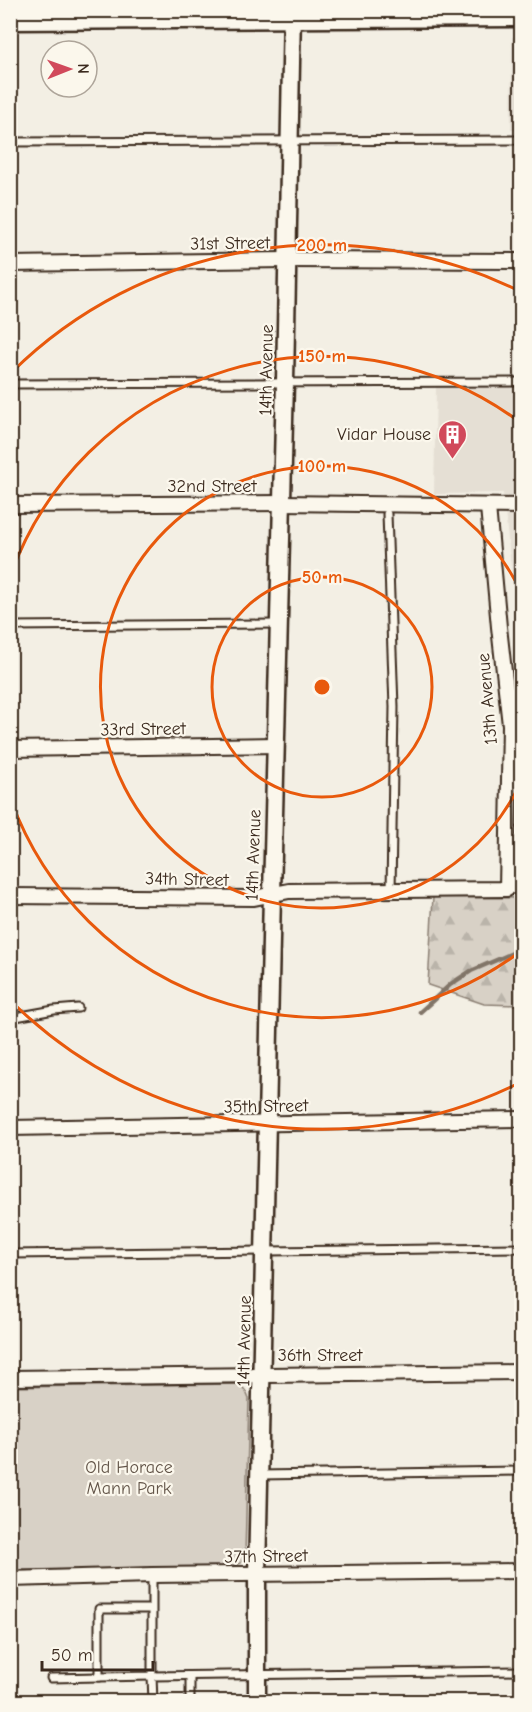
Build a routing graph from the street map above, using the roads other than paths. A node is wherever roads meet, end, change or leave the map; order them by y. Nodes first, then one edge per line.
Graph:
1 (135, 15) edge
2 (291, 15) edge
3 (516, 16) edge
4 (10, 21) edge
5 (290, 140) junction
6 (522, 140) edge
7 (10, 141) edge
8 (287, 260) junction
9 (522, 261) edge
10 (10, 264) edge
11 (285, 382) junction
12 (522, 382) edge
13 (10, 384) edge
14 (282, 503) junction
15 (10, 505) edge
16 (522, 506) edge
17 (488, 507) junction
18 (387, 514) dead end
19 (279, 624) junction
20 (10, 626) edge
21 (276, 745) junction
22 (10, 749) edge
23 (507, 890) joint
24 (391, 891) junction
25 (272, 894) junction
26 (10, 896) edge
27 (78, 1008) dead end
28 (10, 1018) edge
29 (522, 1119) edge
30 (267, 1124) junction
31 (10, 1128) edge
32 (522, 1248) edge
33 (265, 1250) junction
34 (10, 1254) edge
35 (522, 1372) edge
36 (262, 1374) junction
37 (10, 1378) edge
38 (522, 1471) edge
39 (260, 1475) junction
40 (522, 1571) edge
41 (257, 1574) junction
42 (152, 1575) junction
43 (10, 1579) edge
44 (152, 1609) junction
45 (522, 1671) edge
46 (257, 1675) junction
47 (152, 1676) junction
48 (190, 1676) junction
49 (99, 1677) junction
50 (51, 1678) dead end
51 (153, 1701) edge
52 (190, 1701) edge
53 (257, 1701) edge

1 - 2 street
1 - 4 street
2 - 3 street
2 - 5 street, 14th Avenue
5 - 6 lane
5 - 7 lane
5 - 8 street, 14th Avenue
8 - 9 street, 31st Street
8 - 10 street, 31st Street
8 - 11 street, 14th Avenue
11 - 12 lane
11 - 13 lane
11 - 14 street, 14th Avenue
14 - 15 street, 32nd Street
14 - 17 street, 32nd Street
14 - 19 street, 14th Avenue
16 - 17 street, 32nd Street
17 - 23 street, 13th Avenue
18 - 24 lane
19 - 20 lane
19 - 21 street, 14th Avenue
21 - 22 street, 33rd Street
21 - 25 street, 14th Avenue
23 - 24 street, 34th Street
24 - 25 street, 34th Street
25 - 26 street, 34th Street
25 - 30 street, 14th Avenue
27 - 28 lane
29 - 30 street, 35th Street
30 - 31 street, 35th Street
30 - 33 street, 14th Avenue
32 - 33 lane
33 - 34 lane
33 - 36 street, 14th Avenue
35 - 36 street, 36th Street
36 - 37 street, 36th Street
36 - 39 street, 14th Avenue
38 - 39 lane
39 - 41 street, 14th Avenue
40 - 41 street, 37th Street
41 - 42 street, 37th Street
41 - 46 street, 14th Avenue
42 - 43 street, 37th Street
42 - 44 lane
44 - 47 lane
44 - 49 lane
45 - 46 lane
46 - 48 lane
46 - 53 street, 14th Avenue
47 - 48 lane
47 - 49 lane
47 - 51 lane
48 - 52 lane
49 - 50 lane

